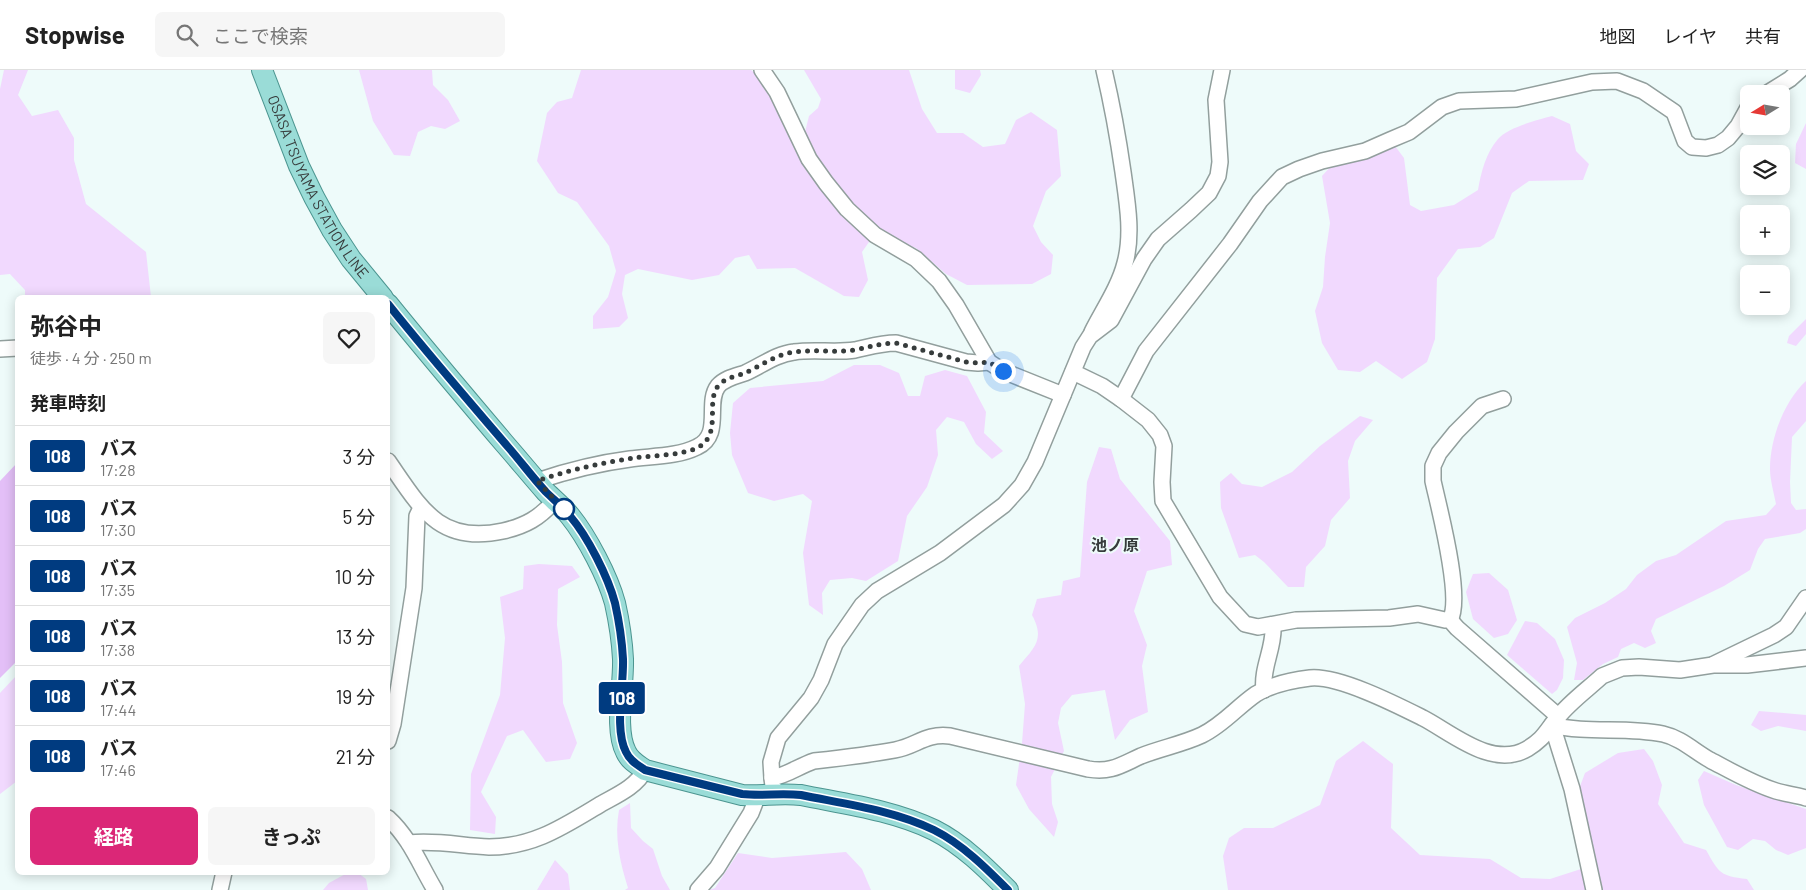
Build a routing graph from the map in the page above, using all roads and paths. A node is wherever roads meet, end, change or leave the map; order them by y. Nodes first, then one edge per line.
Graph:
1 (262, 70) edge
2 (762, 70) edge
3 (1104, 70) edge
4 (1222, 70) edge
5 (1800, 70) edge
6 (1780, 85) edge
7 (1740, 122) edge
8 (380, 295) edge
9 (390, 306) edge
10 (1090, 336) junction
11 (15, 348) edge
12 (0, 349) edge
13 (989, 362) junction
14 (1072, 372) junction
15 (1063, 395) junction
16 (1121, 399) junction
17 (1503, 399) dead end
18 (390, 465) edge
19 (537, 481) junction
20 (555, 500) junction
21 (421, 508) junction
22 (1806, 598) edge
23 (1450, 620) junction
24 (1273, 625) junction
25 (1806, 658) edge
26 (1713, 665) junction
27 (1264, 690) junction
28 (1555, 721) junction
29 (390, 734) edge
30 (645, 770) junction
31 (768, 789) junction
32 (1806, 798) edge
33 (390, 820) edge
34 (409, 843) junction
35 (223, 875) edge
36 (220, 890) edge
37 (434, 890) edge
38 (698, 890) edge
39 (1008, 890) edge
40 (1594, 890) edge

1 - 8 main road, OSASA TSUYAMA STATION LINE
2 - 13 street
3 - 10 street
4 - 10 street
5 - 6 street
7 - 16 street
9 - 19 main road
10 - 14 street
11 - 12 street
13 - 15 street
13 - 19 street
14 - 15 street
14 - 16 street
15 - 31 street
16 - 24 street
17 - 23 street
18 - 21 street
19 - 20 main road
20 - 21 street
20 - 30 main road
21 - 29 street
22 - 26 street
23 - 24 street
23 - 28 street
24 - 27 street
25 - 26 street
26 - 28 street
27 - 28 street
27 - 31 street
28 - 32 street
28 - 40 street
30 - 31 main road
30 - 34 street
31 - 38 street
31 - 39 main road
33 - 34 street
34 - 37 street
35 - 36 street

